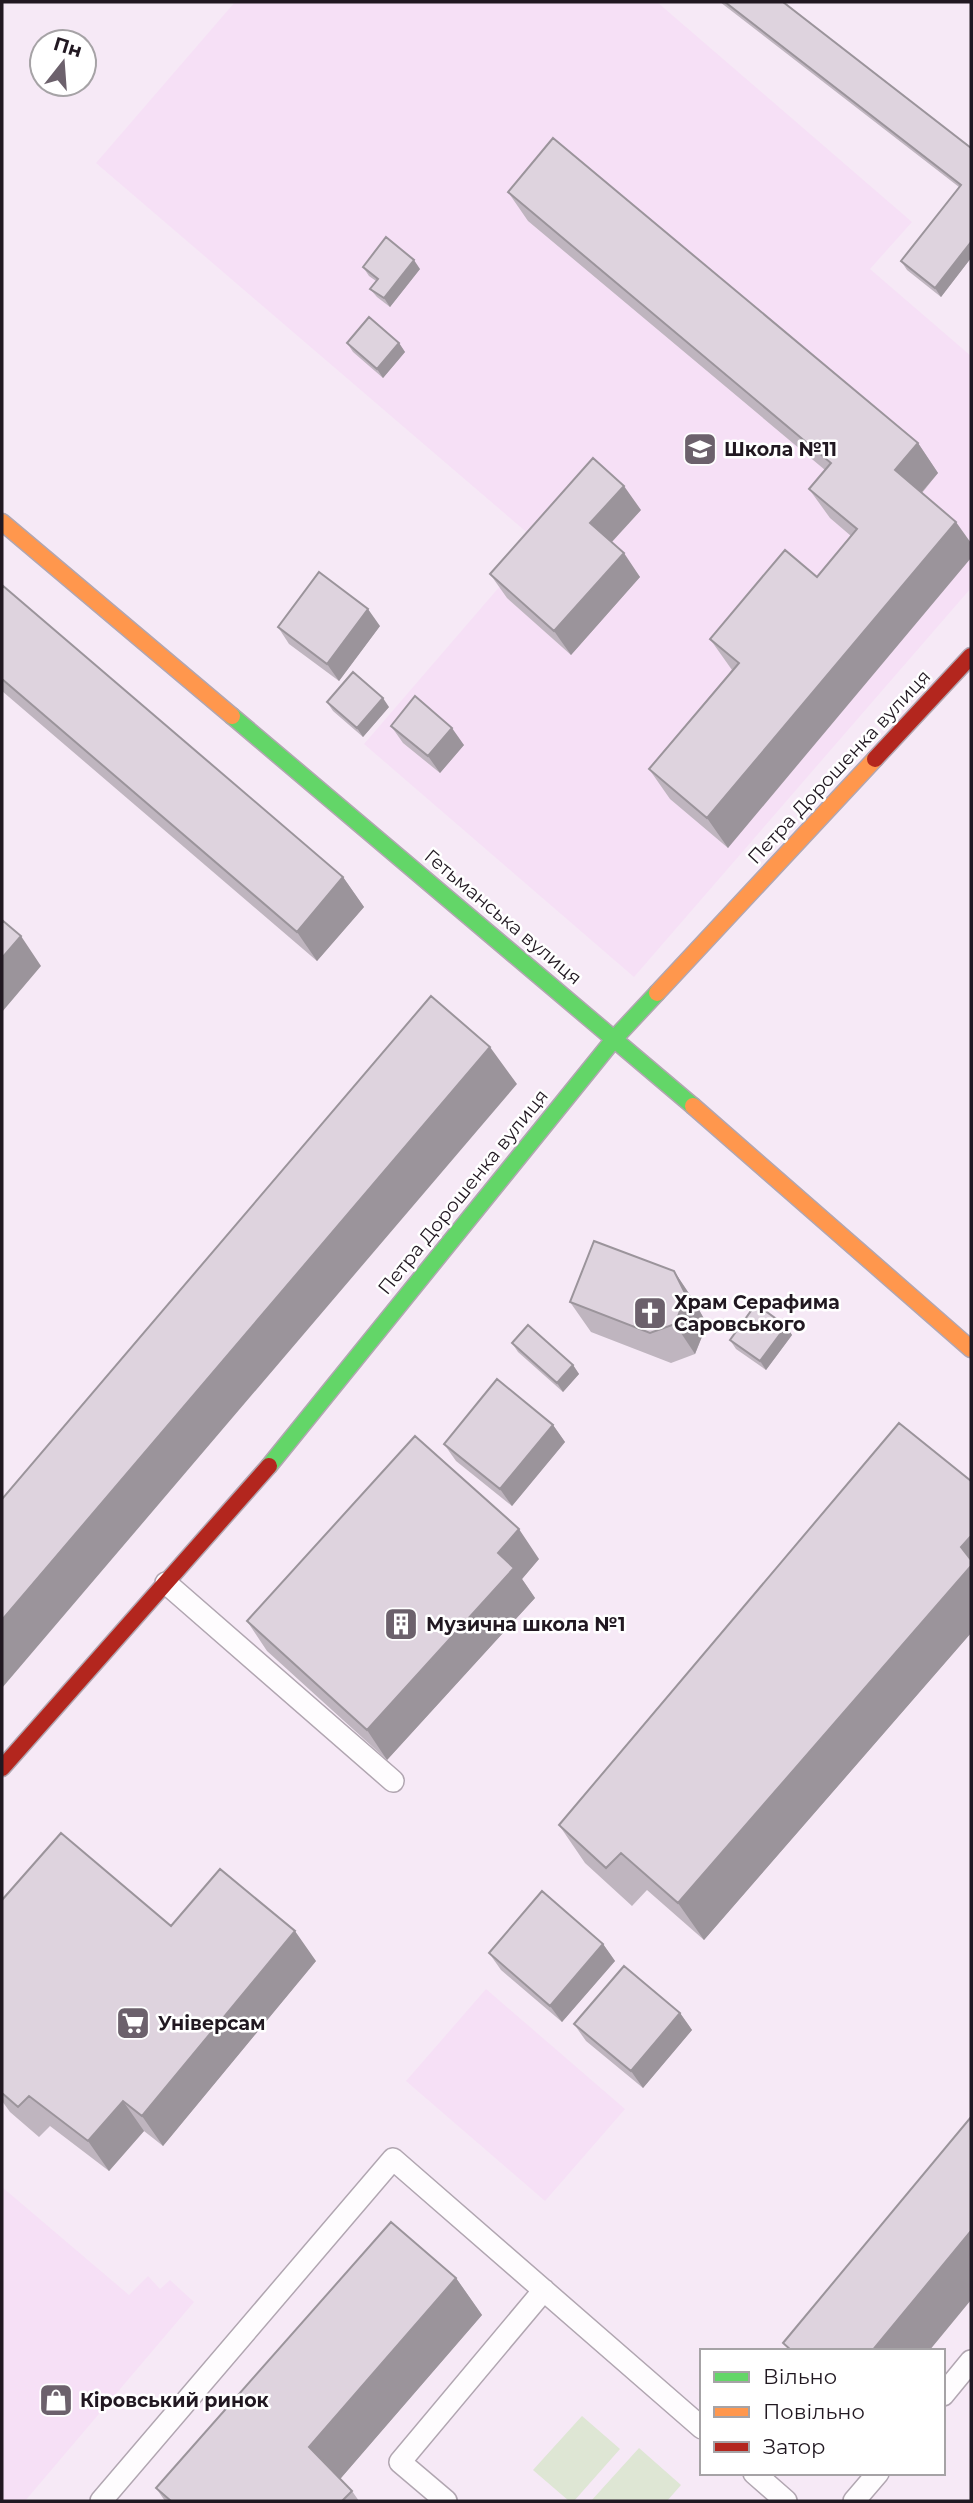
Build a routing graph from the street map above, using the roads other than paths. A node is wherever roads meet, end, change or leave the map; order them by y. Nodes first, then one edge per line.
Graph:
1 (2, 522) edge
2 (971, 656) edge
3 (615, 1038) junction
4 (971, 1349) edge
5 (166, 1583) junction
6 (2, 1768) edge
7 (393, 1782) dead end
8 (544, 2290) junction
9 (971, 2361) edge
10 (945, 2393) edge
11 (700, 2426) edge
12 (756, 2475) edge
13 (876, 2475) edge
14 (772, 2497) edge
15 (101, 2501) edge
16 (446, 2501) edge
17 (854, 2501) edge

1 - 3 street, Гетьманська вулиця
2 - 3 street, Петра Дорошенка вулиця
3 - 4 street, Гетьманська вулиця
3 - 5 street, Петра Дорошенка вулиця
5 - 6 street, Петра Дорошенка вулиця
5 - 7 lane
8 - 11 lane
8 - 15 lane
8 - 16 lane
9 - 10 lane
12 - 14 lane
13 - 17 lane

